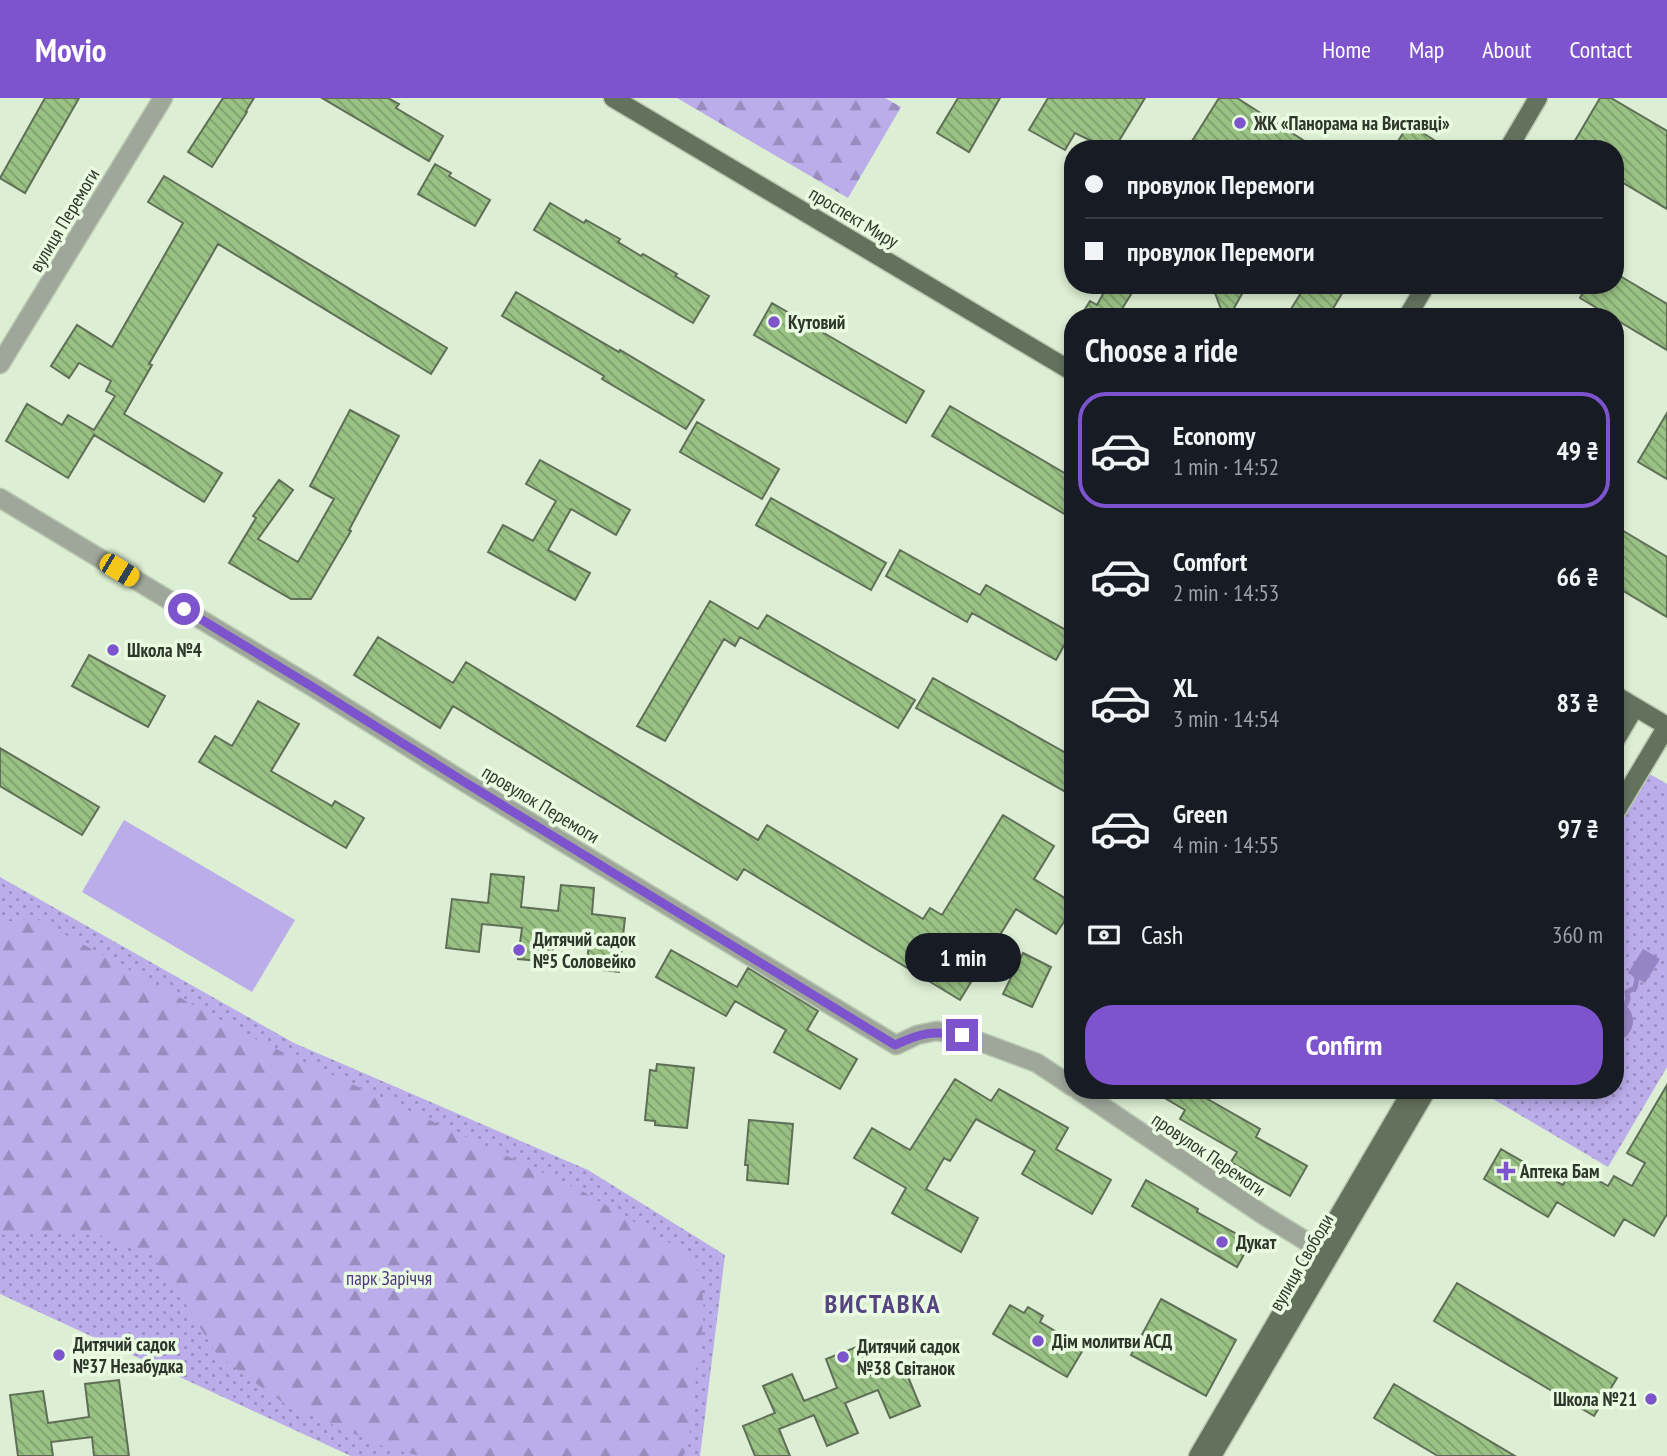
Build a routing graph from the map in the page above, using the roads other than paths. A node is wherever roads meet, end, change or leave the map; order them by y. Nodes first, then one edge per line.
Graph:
1 (163, 98) edge
2 (613, 98) edge
3 (1538, 98) edge
4 (637, 104) edge
5 (1513, 140) edge
6 (0, 364) edge
7 (1064, 366) edge
8 (0, 498) edge
9 (1624, 700) edge
10 (1635, 707) junction
11 (1624, 726) edge
12 (1667, 726) edge
13 (1624, 798) edge
14 (1064, 1081) edge
15 (1091, 1099) edge
16 (1407, 1099) edge
17 (1408, 1099) edge
18 (1422, 1099) edge
19 (1383, 1164) junction
20 (1319, 1249) junction
21 (1198, 1456) edge
22 (1212, 1456) edge

1 - 6 street, вулиця Перемоги
2 - 4 main road, проспект Миру
3 - 5 main road
4 - 7 main road, проспект Миру
8 - 14 street, провулок Перемоги
9 - 10 main road
10 - 11 main road
10 - 12 main road
12 - 13 main road
15 - 20 street, провулок Перемоги
16 - 20 main road, вулиця Свободи
17 - 19 main road
18 - 19 main road, вулиця Свободи
19 - 22 main road, вулиця Свободи
20 - 21 main road, вулиця Свободи

